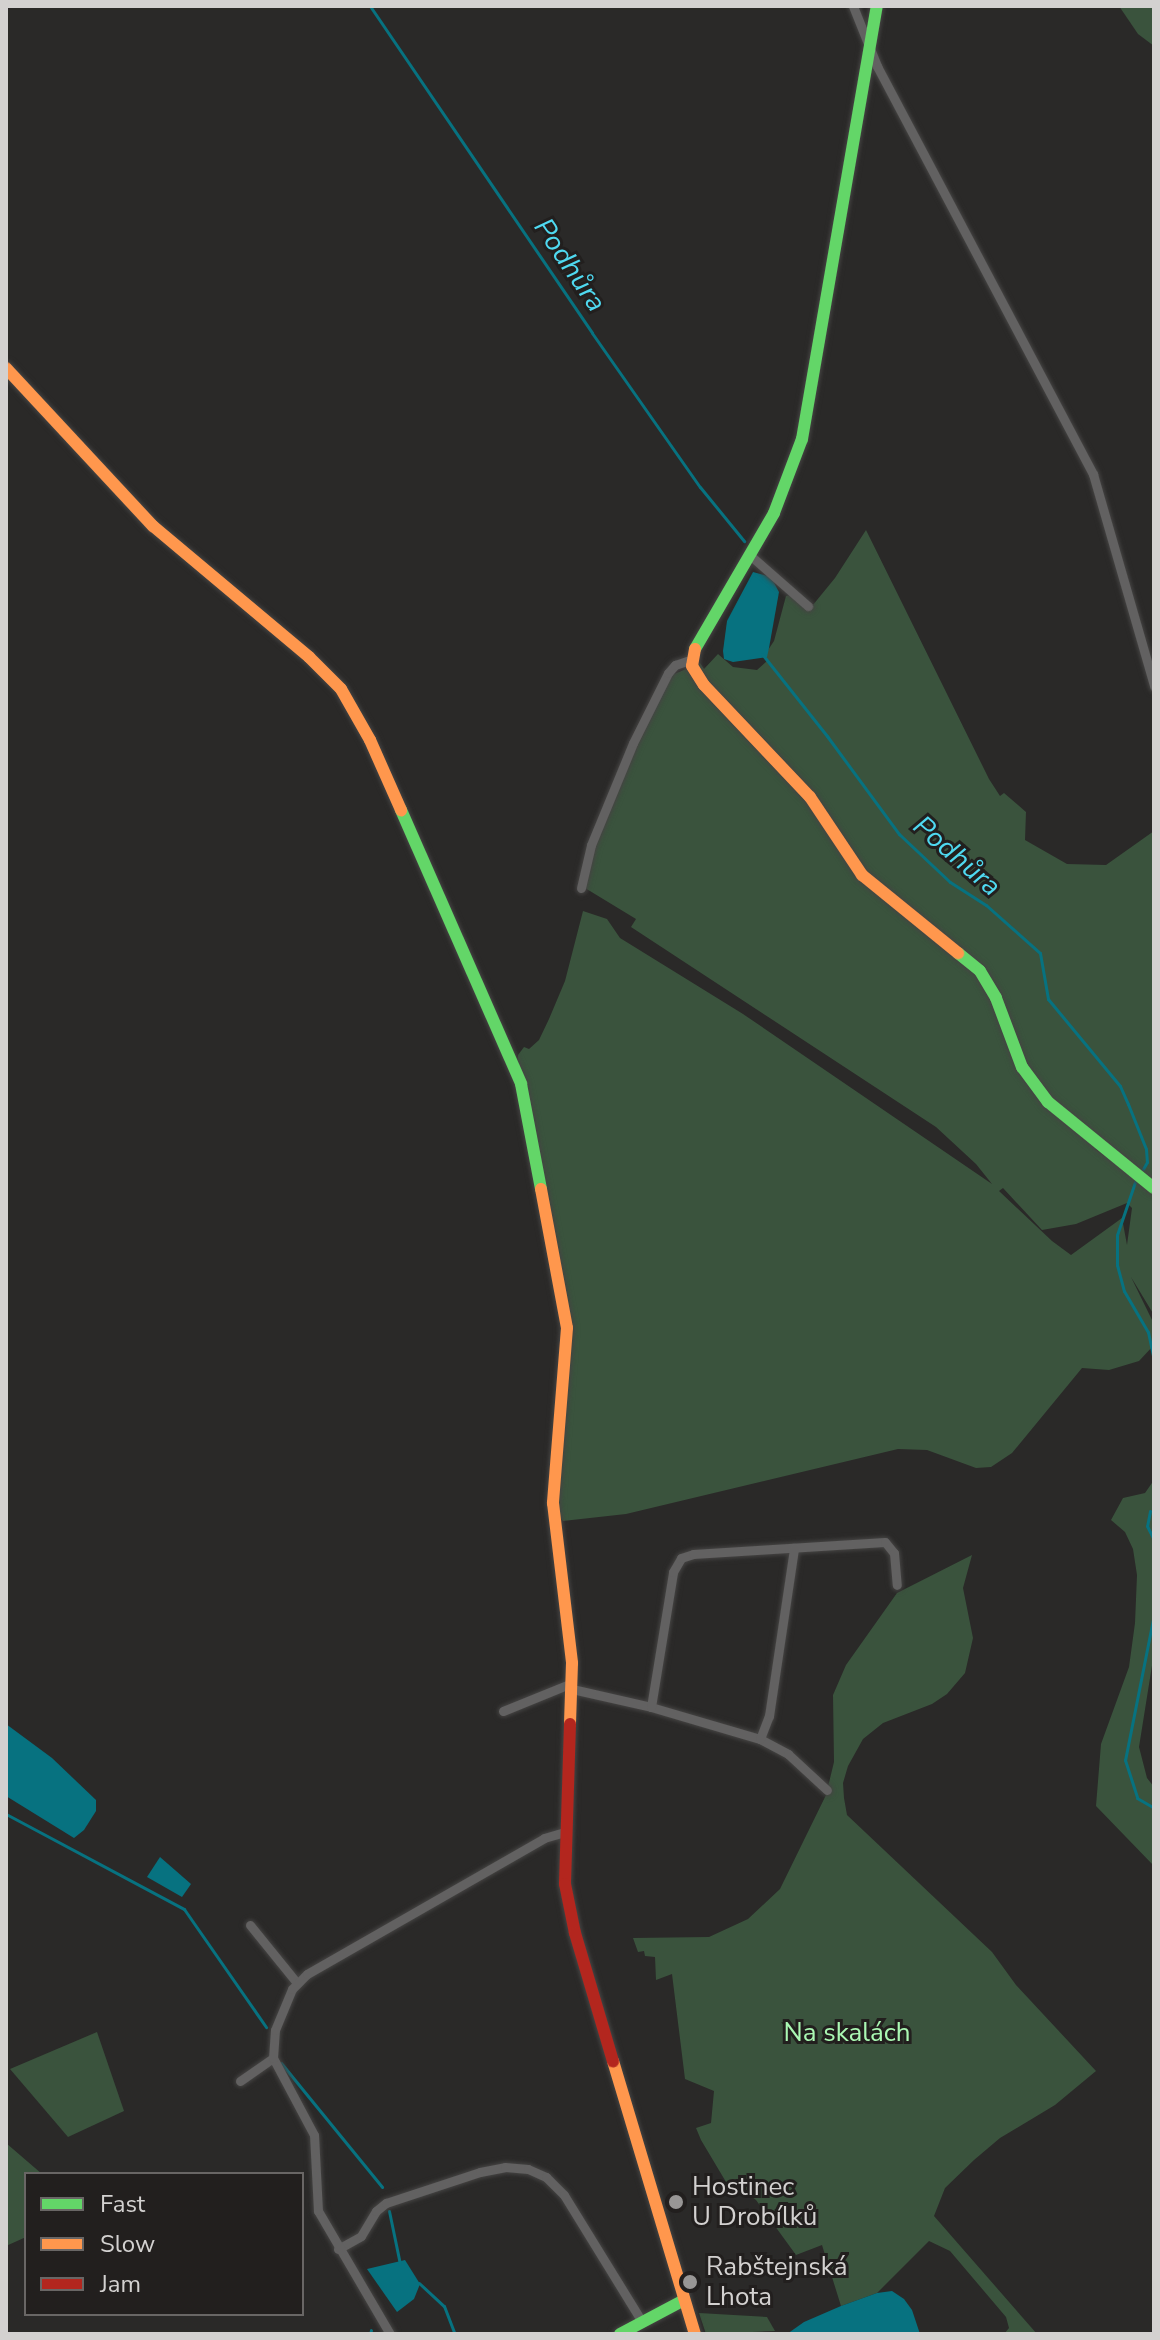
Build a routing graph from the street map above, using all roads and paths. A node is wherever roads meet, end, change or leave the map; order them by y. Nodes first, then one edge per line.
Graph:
1 (853, 6) edge
2 (877, 6) edge
3 (869, 50) junction
4 (6, 368) edge
5 (751, 556) junction
6 (808, 606) dead end
7 (692, 659) junction
8 (1154, 686) edge
9 (581, 888) dead end
10 (1154, 1188) edge
11 (794, 1548) junction
12 (897, 1585) dead end
13 (572, 1686) junction
14 (651, 1707) junction
15 (503, 1711) dead end
16 (760, 1739) junction
17 (827, 1790) dead end
18 (565, 1832) junction
19 (250, 1925) dead end
20 (297, 1983) junction
21 (273, 2058) junction
22 (240, 2081) dead end
23 (338, 2249) junction
24 (684, 2300) junction
25 (641, 2320) junction
26 (390, 2334) edge
27 (620, 2334) edge
28 (695, 2334) edge

1 - 3 street
2 - 3 main road
3 - 5 main road
3 - 8 street
4 - 13 main road
5 - 6 street
5 - 7 main road
7 - 9 street
7 - 10 main road
11 - 12 street
11 - 14 street
11 - 16 street
13 - 14 street
13 - 15 street
13 - 18 main road
14 - 16 street
16 - 17 street
18 - 20 street
18 - 24 main road
19 - 20 street
20 - 21 street
21 - 22 street
21 - 23 street
23 - 25 street
23 - 26 street
24 - 25 main road
24 - 28 main road
25 - 27 main road

